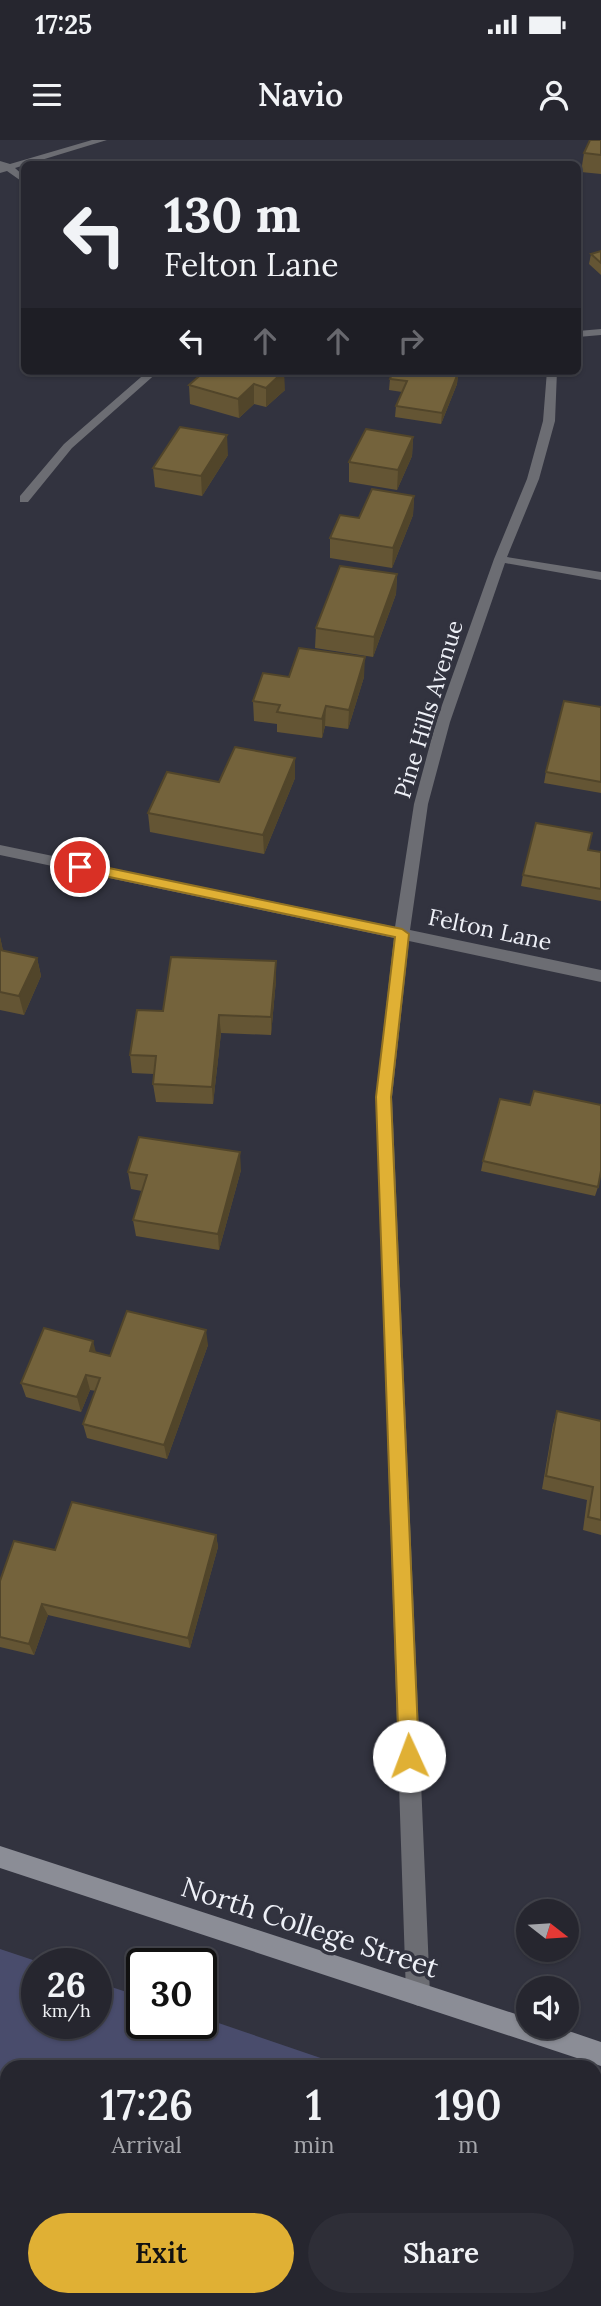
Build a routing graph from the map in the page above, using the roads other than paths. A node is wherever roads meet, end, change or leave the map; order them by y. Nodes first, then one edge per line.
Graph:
1 (102, 140) edge
2 (0, 161) edge
3 (31, 161) edge
4 (21, 164) edge
5 (11, 167) junction
6 (0, 170) edge
7 (21, 177) edge
8 (601, 332) edge
9 (581, 334) edge
10 (149, 375) edge
11 (552, 375) edge
12 (24, 499) dead end
13 (500, 559) junction
14 (601, 576) edge
15 (0, 850) edge
16 (402, 934) junction
17 (601, 975) edge
18 (0, 1857) edge
19 (418, 1994) junction
20 (601, 2054) edge

1 - 3 street
2 - 5 street
4 - 5 street
5 - 6 street
5 - 7 street
8 - 9 street
10 - 12 street
11 - 13 street, Pine Hills Avenue
13 - 14 street
13 - 16 street, Pine Hills Avenue
15 - 16 street, Felton Lane
16 - 17 street, Felton Lane
16 - 19 street, Pine Hills Avenue
18 - 19 main road, North College Street
19 - 20 main road, North College Street

